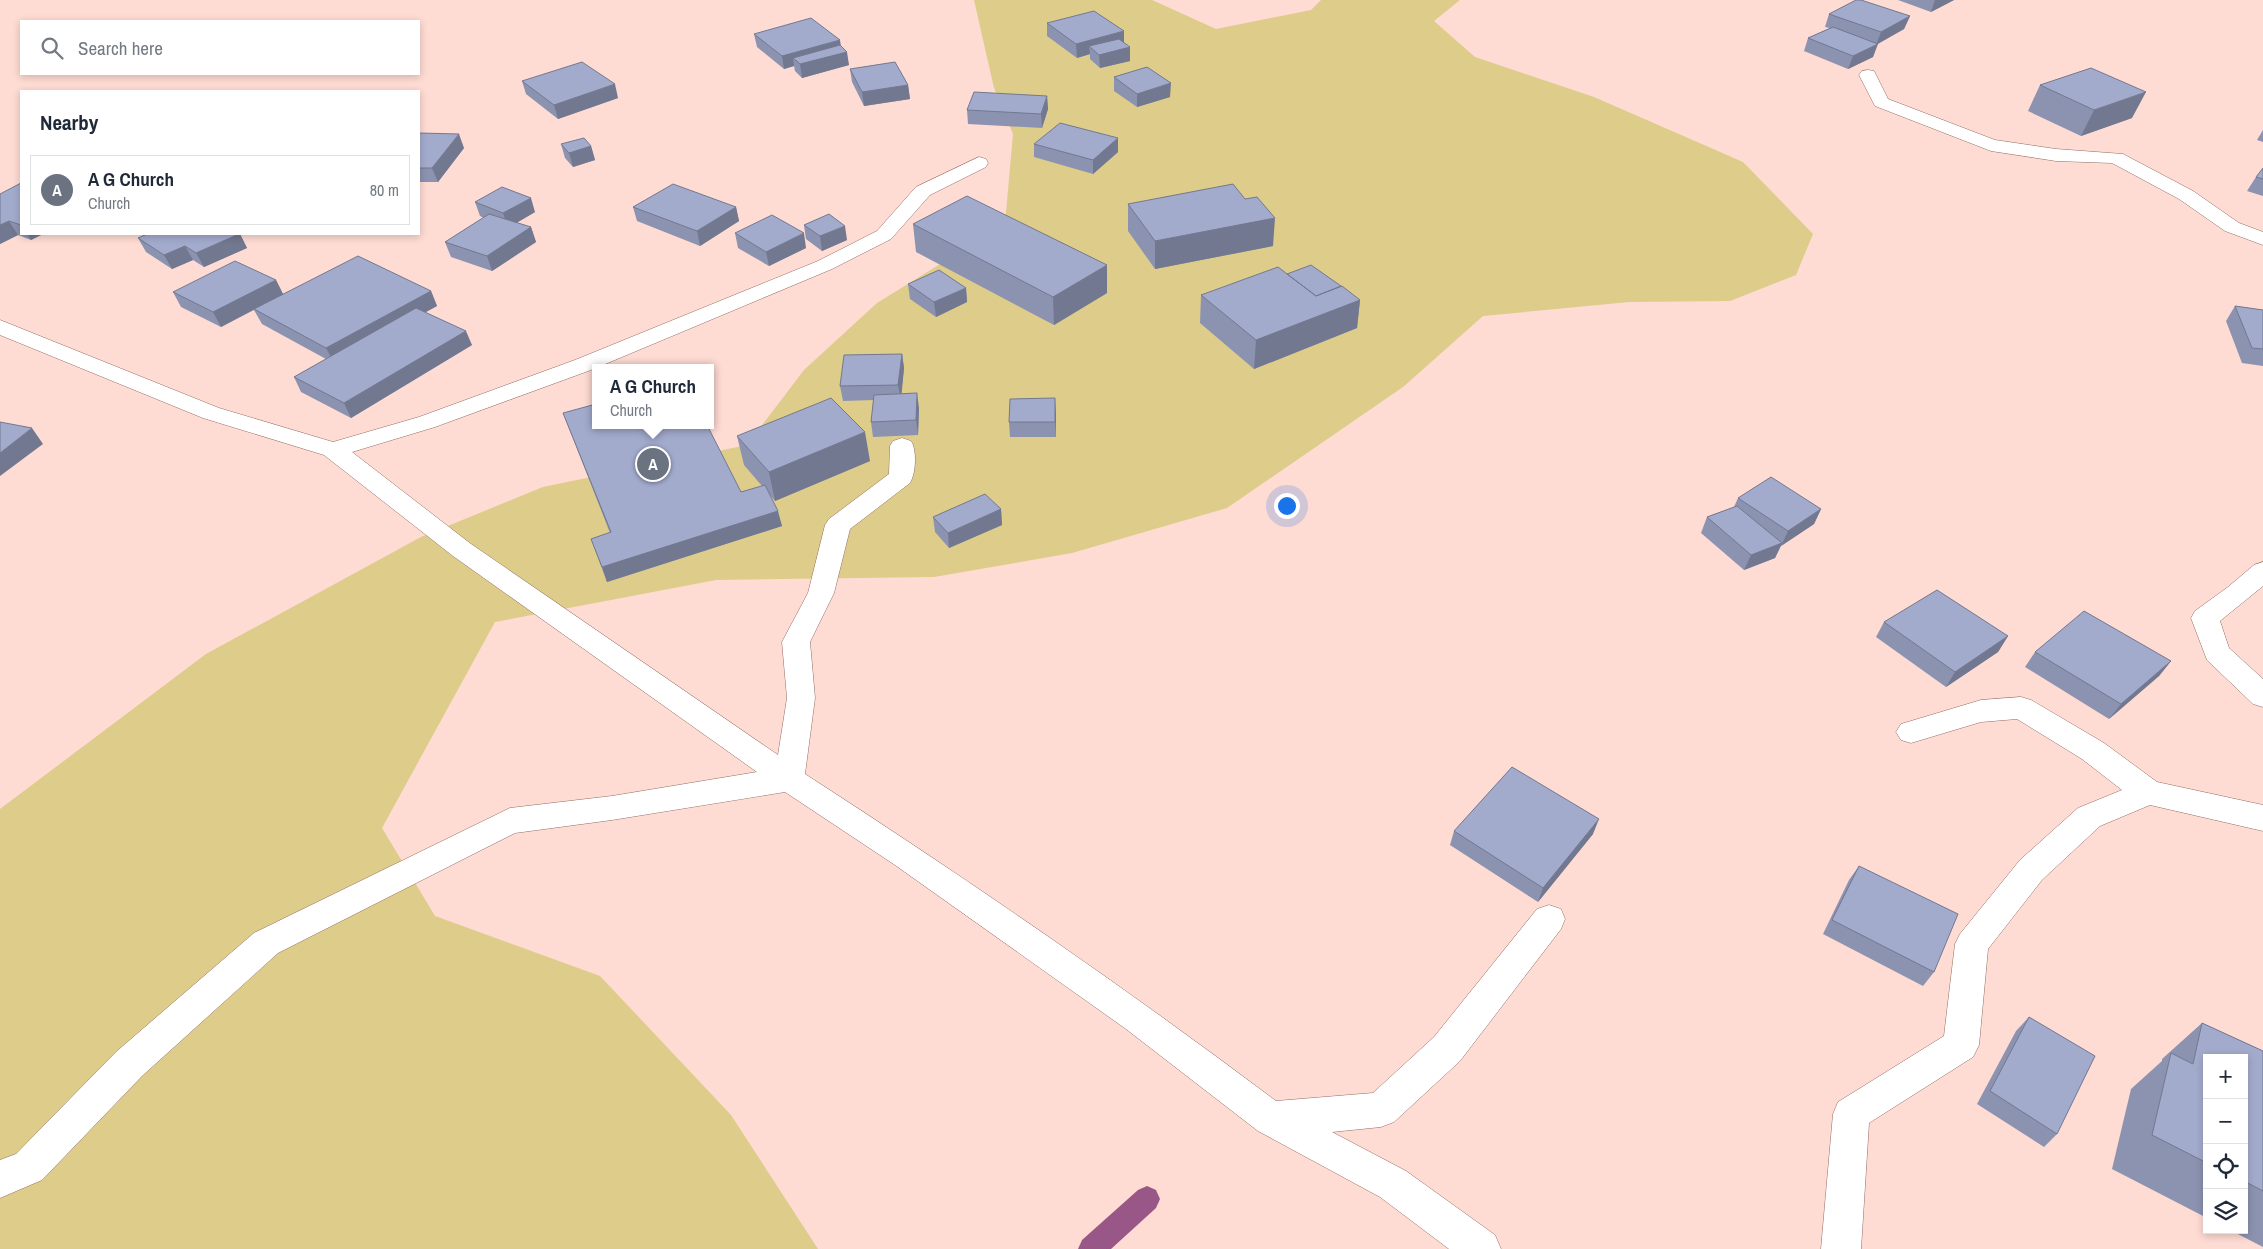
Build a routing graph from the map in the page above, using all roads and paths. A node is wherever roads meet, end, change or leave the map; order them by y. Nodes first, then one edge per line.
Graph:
1 (1868, 75) dead end
2 (979, 164) dead end
3 (2263, 239) edge
4 (0, 327) edge
5 (902, 446) dead end
6 (333, 450) junction
7 (2263, 571) edge
8 (2263, 696) edge
9 (1912, 732) dead end
10 (789, 779) junction
11 (2148, 792) junction
12 (2263, 818) edge
13 (1549, 919) dead end
14 (1272, 1119) junction
15 (0, 1179) edge
16 (1481, 1249) edge
17 (1841, 1249) edge

1 - 3 street
2 - 6 street
4 - 6 street
5 - 10 street
6 - 10 street
7 - 8 street
9 - 11 street
10 - 14 street
10 - 15 street
11 - 12 street
11 - 17 street
13 - 14 street
14 - 16 street

